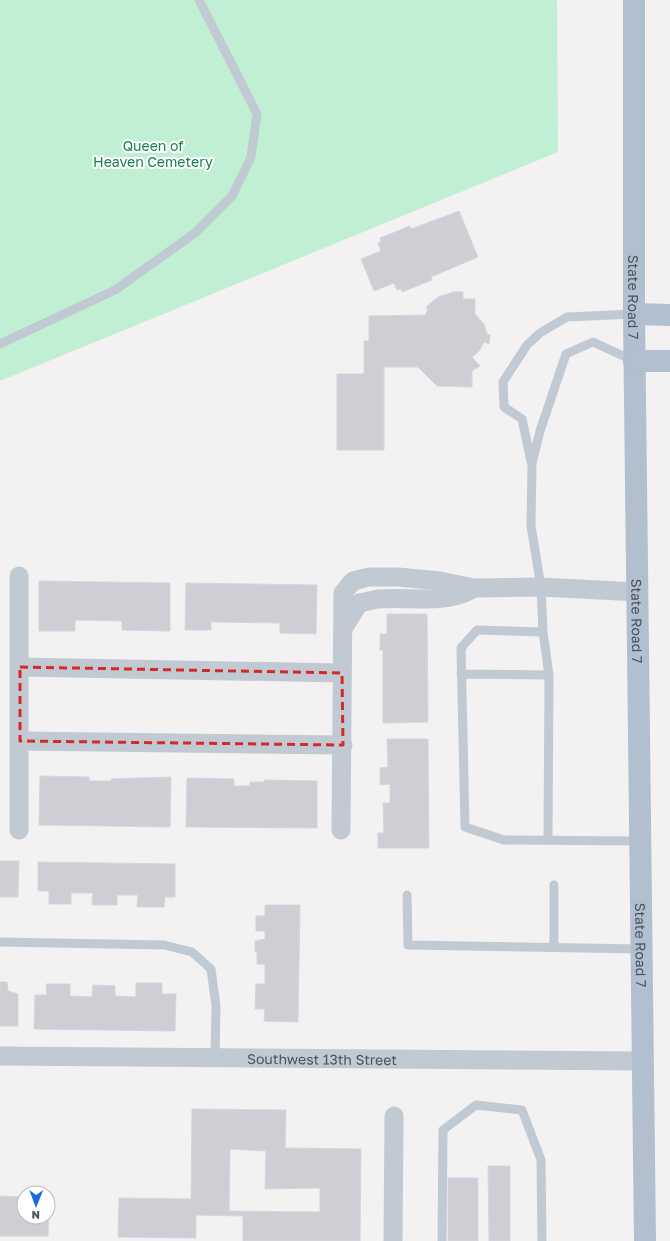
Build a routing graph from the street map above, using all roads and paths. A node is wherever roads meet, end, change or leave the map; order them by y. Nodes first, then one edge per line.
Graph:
1 (199, 0) edge
2 (634, 0) edge
3 (634, 314) junction
4 (670, 315) edge
5 (0, 344) edge
6 (634, 361) junction
7 (670, 361) edge
8 (532, 463) junction
9 (19, 576) dead end
10 (541, 587) junction
11 (638, 592) junction
12 (543, 632) junction
13 (20, 667) junction
14 (342, 673) junction
15 (461, 674) junction
16 (549, 675) junction
17 (20, 741) junction
18 (343, 745) junction
19 (19, 830) dead end
20 (341, 830) dead end
21 (548, 840) junction
22 (641, 841) junction
23 (554, 885) dead end
24 (407, 895) dead end
25 (0, 942) edge
26 (554, 947) junction
27 (643, 949) junction
28 (0, 1056) edge
29 (215, 1058) junction
30 (644, 1062) junction
31 (394, 1116) dead end
32 (393, 1241) edge
33 (442, 1241) edge
34 (542, 1241) edge
35 (645, 1241) edge

1 - 5 lane
2 - 3 main road, State Road 7
3 - 4 main road
3 - 6 main road, State Road 7
3 - 8 lane
6 - 7 main road
6 - 8 lane
6 - 11 main road, State Road 7
8 - 10 lane
9 - 13 street
10 - 11 street
10 - 12 lane
10 - 14 street
11 - 22 main road, State Road 7
12 - 15 lane
12 - 16 lane
13 - 14 street
13 - 17 street
14 - 18 street
15 - 16 lane
15 - 21 lane
16 - 21 lane
17 - 18 street
17 - 19 street
18 - 20 street
21 - 22 lane
22 - 27 main road, State Road 7
23 - 26 lane
24 - 26 lane
25 - 29 lane
26 - 27 lane
27 - 30 main road, State Road 7
28 - 29 street, Southwest 13th Street
29 - 30 street, Southwest 13th Street
30 - 35 main road, State Road 7
31 - 32 street
33 - 34 lane

